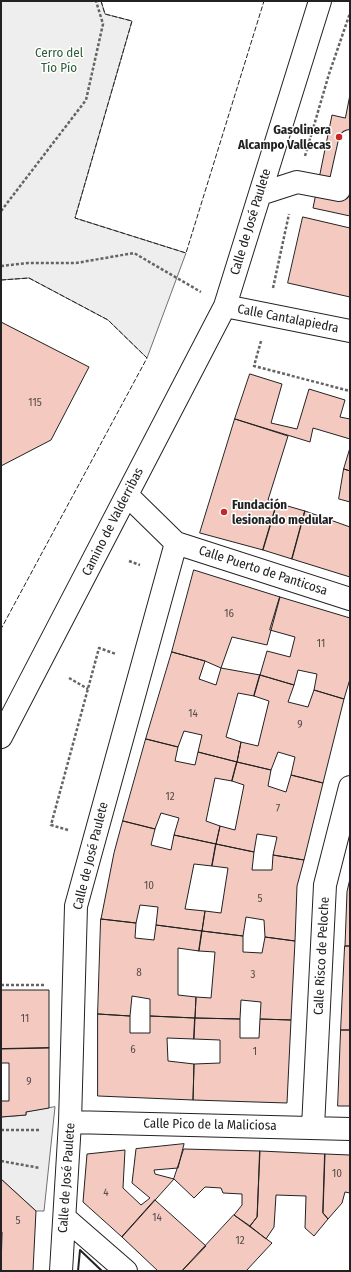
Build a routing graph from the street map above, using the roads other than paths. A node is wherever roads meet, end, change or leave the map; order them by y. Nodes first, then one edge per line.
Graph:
1 (320, 1) edge
2 (350, 141) edge
3 (260, 194) junction
4 (226, 306) junction
5 (350, 331) edge
6 (127, 495) junction
7 (176, 543) junction
8 (350, 599) edge
9 (1, 737) edge
10 (350, 787) edge
11 (70, 1122) junction
12 (313, 1127) junction
13 (350, 1129) edge
14 (65, 1218) junction
15 (60, 1271) edge
16 (126, 1271) edge

1 - 3 street, Calle de José Paulete
2 - 3 street
3 - 4 street, Calle de José Paulete
4 - 5 street, Calle Cantalapiedra
4 - 6 street, Camino de Valderribas
6 - 7 street
6 - 9 street, Camino de Valderribas
7 - 8 street, Calle Puerto de Panticosa
7 - 11 street, Calle de José Paulete
10 - 12 street, Calle Risco de Peloche
11 - 12 street, Calle Pico de la Maliciosa
11 - 14 street, Calle de José Paulete
12 - 13 street, Calle Pico de la Maliciosa
14 - 15 street, Calle de José Paulete
14 - 16 street

